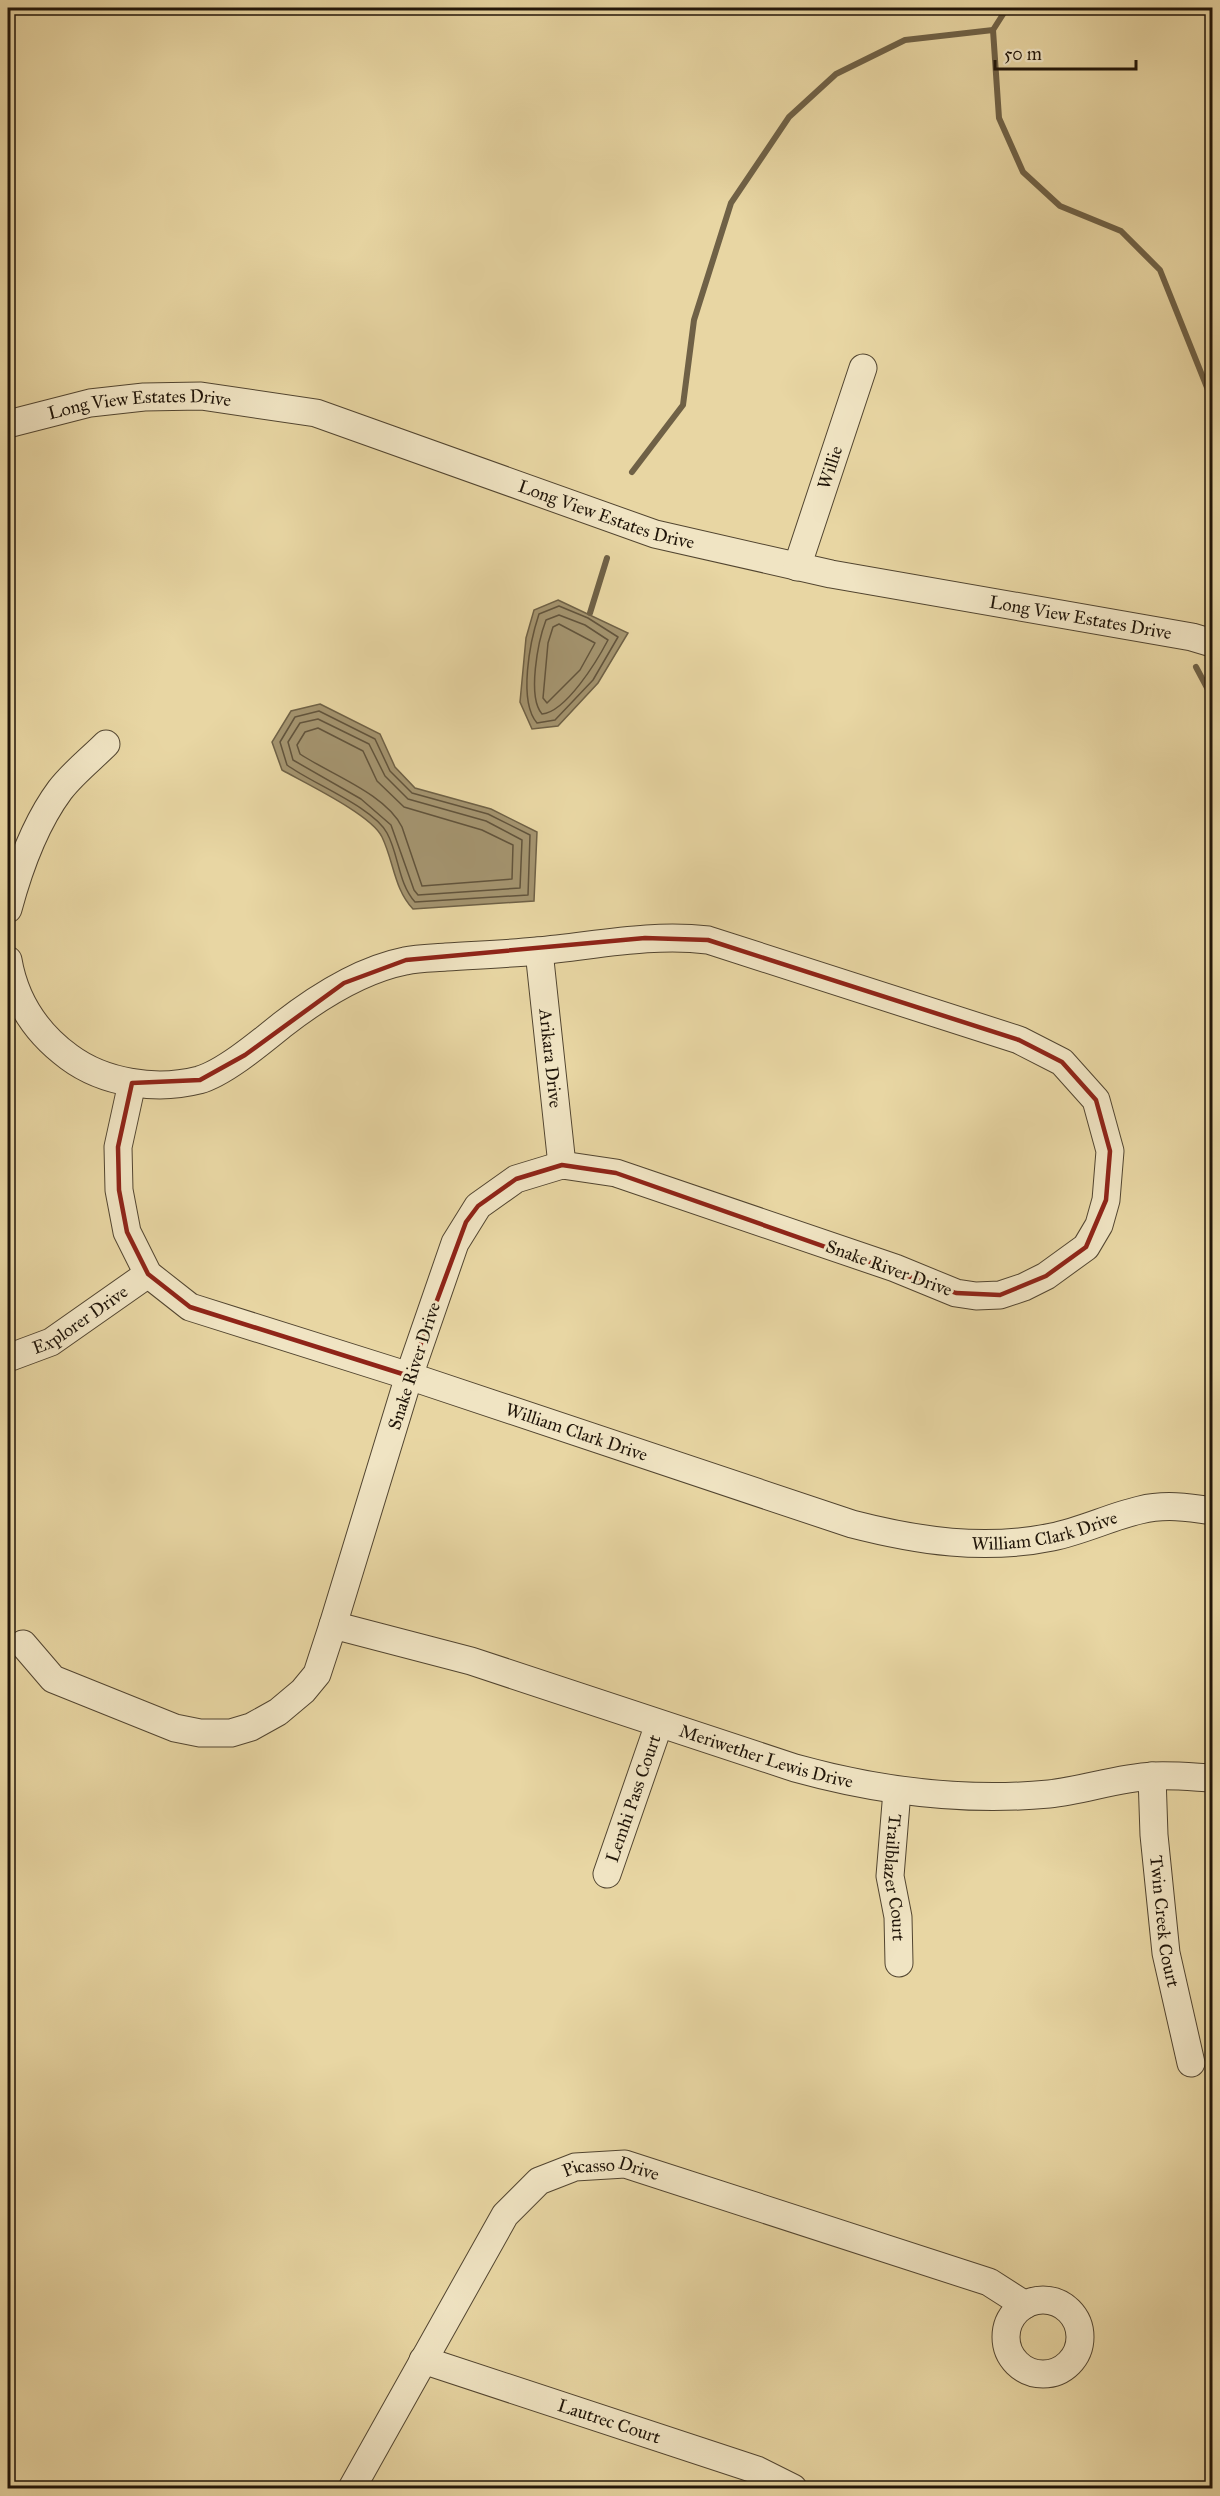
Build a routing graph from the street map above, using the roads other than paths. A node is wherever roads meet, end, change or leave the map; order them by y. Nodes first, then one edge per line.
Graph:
1 (863, 368) dead end
2 (8, 424) edge
3 (797, 567) junction
4 (1212, 643) edge
5 (106, 744) dead end
6 (8, 909) edge
7 (539, 951) junction
8 (8, 960) edge
9 (11, 990) edge
10 (132, 1083) junction
11 (562, 1165) junction
12 (148, 1274) junction
13 (8, 1358) edge
14 (409, 1376) junction
15 (1212, 1511) edge
16 (333, 1625) junction
17 (23, 1644) dead end
18 (659, 1724) junction
19 (1152, 1776) junction
20 (1212, 1778) edge
21 (897, 1791) junction
22 (607, 1874) dead end
23 (899, 1963) dead end
24 (1191, 2063) dead end
25 (1024, 2305) dead end
26 (423, 2360) junction
27 (352, 2488) edge
28 (793, 2488) edge

1 - 3 street, Willie
2 - 3 street, Long View Estates Drive
3 - 4 street, Long View Estates Drive
5 - 6 street
7 - 10 street, Snake River Drive
7 - 11 street, Arikara Drive
7 - 11 street, Snake River Drive
8 - 9 street, Snake River Drive
9 - 10 street, Snake River Drive
10 - 12 street, William Clark Drive
11 - 14 street, Snake River Drive
12 - 13 street, Explorer Drive
12 - 14 street, William Clark Drive
14 - 15 street, William Clark Drive
14 - 16 street, Snake River Drive
16 - 17 street, Snake River Drive
16 - 18 street, Meriwether Lewis Drive
18 - 21 street, Meriwether Lewis Drive
18 - 22 street, Lemhi Pass Court
19 - 20 street, Meriwether Lewis Drive
19 - 21 street, Meriwether Lewis Drive
19 - 24 street, Twin Creek Court
21 - 23 street, Trailblazer Court
25 - 26 street, Picasso Drive
26 - 27 street, Picasso Drive
26 - 28 street, Lautrec Court

